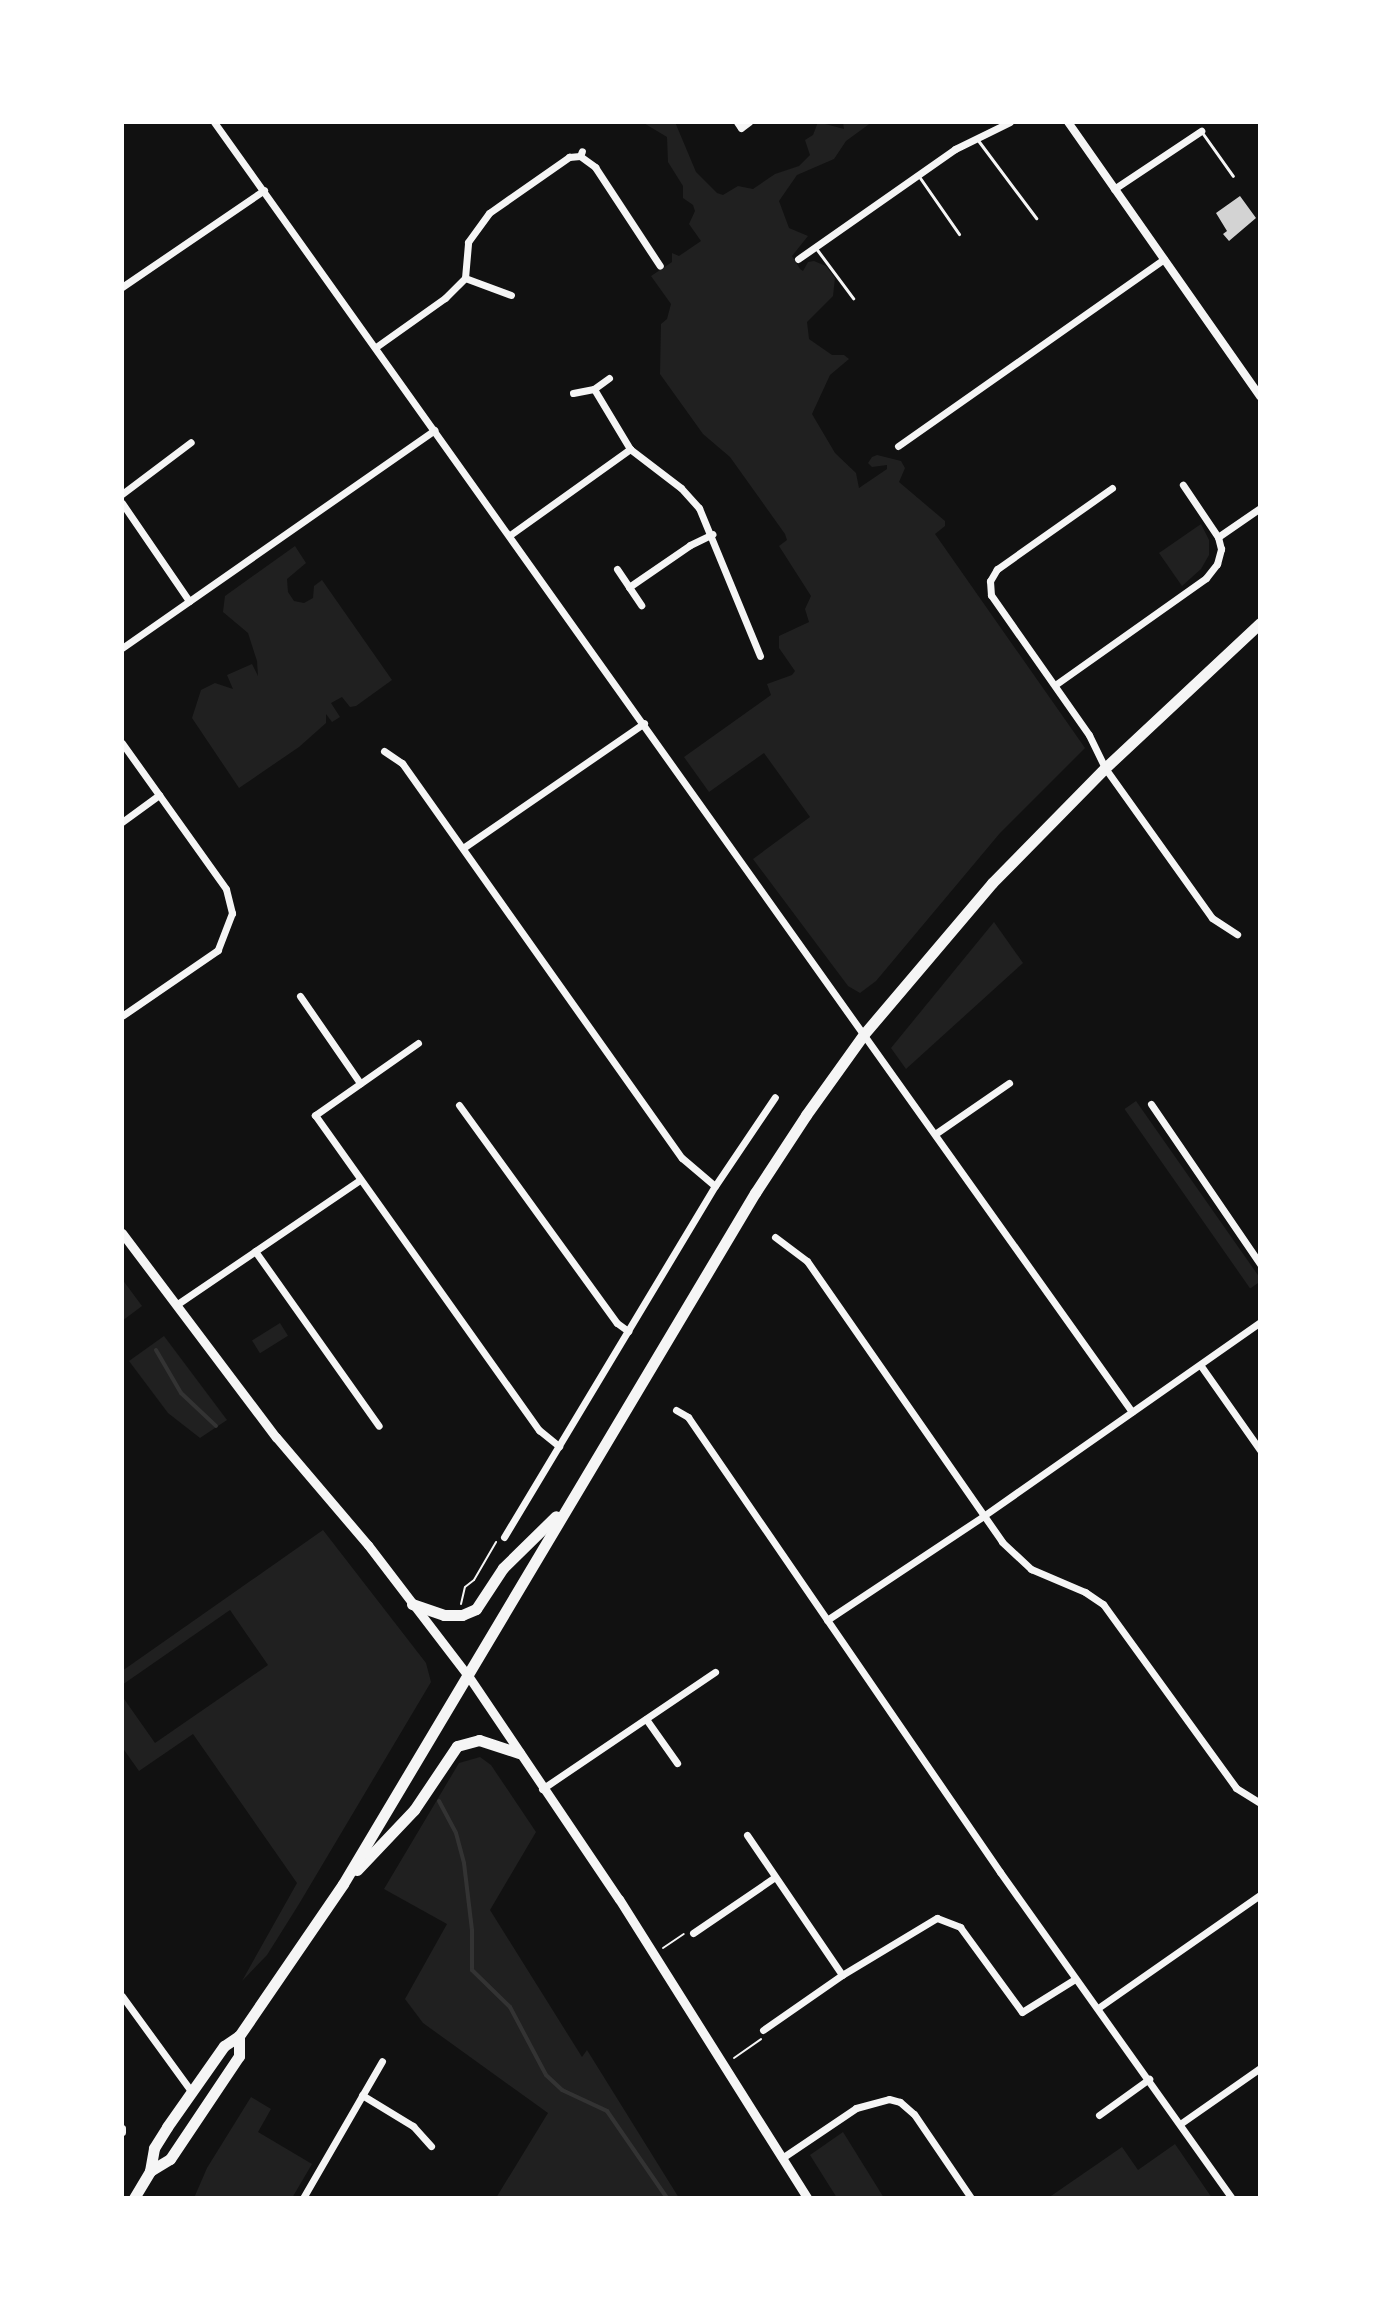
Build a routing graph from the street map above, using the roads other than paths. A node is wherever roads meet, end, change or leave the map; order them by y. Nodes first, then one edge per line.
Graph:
1 (214, 122) edge
2 (737, 122) edge
3 (749, 122) edge
4 (1010, 122) edge
5 (1068, 122) edge
6 (1201, 131) joint
7 (977, 139) junction
8 (918, 175) junction
9 (1233, 176) dead end
10 (1114, 189) junction
11 (264, 190) junction
12 (1036, 218) dead end
13 (959, 234) dead end
14 (815, 247) junction
15 (798, 259) dead end
16 (1164, 259) junction
17 (660, 266) dead end
18 (465, 278) junction
19 (122, 287) edge
20 (511, 295) dead end
21 (853, 298) dead end
22 (376, 347) junction
23 (609, 378) dead end
24 (594, 389) junction
25 (573, 393) dead end
26 (1260, 396) edge
27 (435, 430) junction
28 (191, 442) dead end
29 (898, 446) dead end
30 (630, 449) junction
31 (1183, 485) dead end
32 (1112, 488) dead end
33 (122, 494) edge
34 (122, 503) edge
35 (1260, 508) edge
36 (713, 534) junction
37 (510, 535) junction
38 (1218, 537) junction
39 (617, 569) dead end
40 (629, 587) junction
41 (189, 601) junction
42 (641, 605) dead end
43 (1260, 623) edge
44 (122, 648) edge
45 (760, 656) dead end
46 (1055, 685) junction
47 (644, 723) junction
48 (122, 743) edge
49 (384, 751) dead end
50 (1105, 768) junction
51 (159, 795) junction
52 (122, 822) edge
53 (463, 848) junction
54 (1237, 934) dead end
55 (300, 996) dead end
56 (122, 1016) edge
57 (864, 1034) junction
58 (418, 1043) dead end
59 (360, 1083) junction
60 (1009, 1083) dead end
61 (775, 1097) dead end
62 (1151, 1104) dead end
63 (459, 1105) dead end
64 (935, 1134) junction
65 (360, 1180) junction
66 (715, 1186) junction
67 (122, 1233) edge
68 (775, 1237) dead end
69 (255, 1251) junction
70 (1260, 1264) edge
71 (176, 1305) junction
72 (1260, 1322) edge
73 (628, 1331) junction
74 (1201, 1366) junction
75 (676, 1410) dead end
76 (1132, 1412) junction
77 (379, 1426) dead end
78 (559, 1446) junction
79 (1260, 1450) edge
80 (568, 1505) junction
81 (982, 1517) junction
82 (504, 1537) road end
83 (412, 1604) junction
84 (827, 1620) junction
85 (715, 1672) dead end
86 (469, 1677) junction
87 (646, 1719) junction
88 (519, 1753) junction
89 (677, 1763) dead end
90 (542, 1789) junction
91 (1260, 1803) edge
92 (747, 1835) dead end
93 (775, 1877) junction
94 (343, 1884) junction
95 (1260, 1895) edge
96 (693, 1933) road end
97 (842, 1975) junction
98 (1075, 1979) junction
99 (123, 1999) edge
100 (1098, 2008) junction
101 (763, 2030) road end
102 (239, 2036) junction
103 (382, 2061) dead end
104 (1260, 2068) edge
105 (1149, 2079) junction
106 (191, 2091) junction
107 (362, 2095) junction
108 (1099, 2115) dead end
109 (1180, 2124) junction
110 (431, 2146) dead end
111 (782, 2158) junction
112 (150, 2171) junction
113 (134, 2198) edge
114 (303, 2198) edge
115 (807, 2198) edge
116 (971, 2198) edge
117 (1232, 2198) edge

1 - 11 street
2 - 3 street
4 - 7 street
5 - 10 street
6 - 9 lane
6 - 10 street
7 - 8 street
7 - 12 lane
8 - 13 lane
8 - 14 street
10 - 16 street
11 - 19 street
11 - 22 street
14 - 15 street
14 - 21 lane
16 - 26 street
16 - 29 street
17 - 18 street
18 - 20 street
18 - 22 street
22 - 27 street
23 - 24 street
24 - 25 street
24 - 30 street
27 - 37 street
27 - 41 street
28 - 33 street
30 - 36 street
30 - 37 street
31 - 38 street
32 - 46 street
34 - 41 street
35 - 38 street
36 - 40 street
36 - 45 street
37 - 47 street
38 - 46 street
39 - 40 street
40 - 42 street
41 - 44 street
43 - 50 main road
46 - 50 street
47 - 53 street
47 - 57 street
48 - 51 street
49 - 53 street
50 - 54 street
50 - 57 main road
51 - 52 street
51 - 56 street
53 - 66 street
55 - 59 street
57 - 64 street
57 - 80 main road
58 - 59 street
59 - 65 street
60 - 64 street
61 - 66 street
62 - 70 street
63 - 73 street
64 - 76 street
65 - 69 street
65 - 78 street
66 - 73 street
67 - 71 main road
68 - 81 street
69 - 71 street
69 - 77 street
71 - 83 main road
72 - 74 street
73 - 78 street
74 - 76 street
74 - 79 street
75 - 84 street
76 - 81 street
78 - 82 street
80 - 83 main road
80 - 86 main road
81 - 84 street
81 - 91 street
83 - 86 main road
84 - 98 street
85 - 87 street
86 - 88 main road
86 - 94 main road
87 - 89 street
87 - 90 street
88 - 90 main road
88 - 94 main road
90 - 111 main road
92 - 93 street
93 - 96 street
93 - 97 street
94 - 102 main road
95 - 100 street
97 - 98 street
97 - 101 street
98 - 100 street
99 - 106 street
100 - 105 street
102 - 106 main road
102 - 112 main road
103 - 107 street
104 - 109 street
105 - 108 street
105 - 109 street
106 - 112 main road
107 - 110 street
107 - 114 street
109 - 117 street
111 - 115 main road
111 - 116 street
112 - 113 main road

